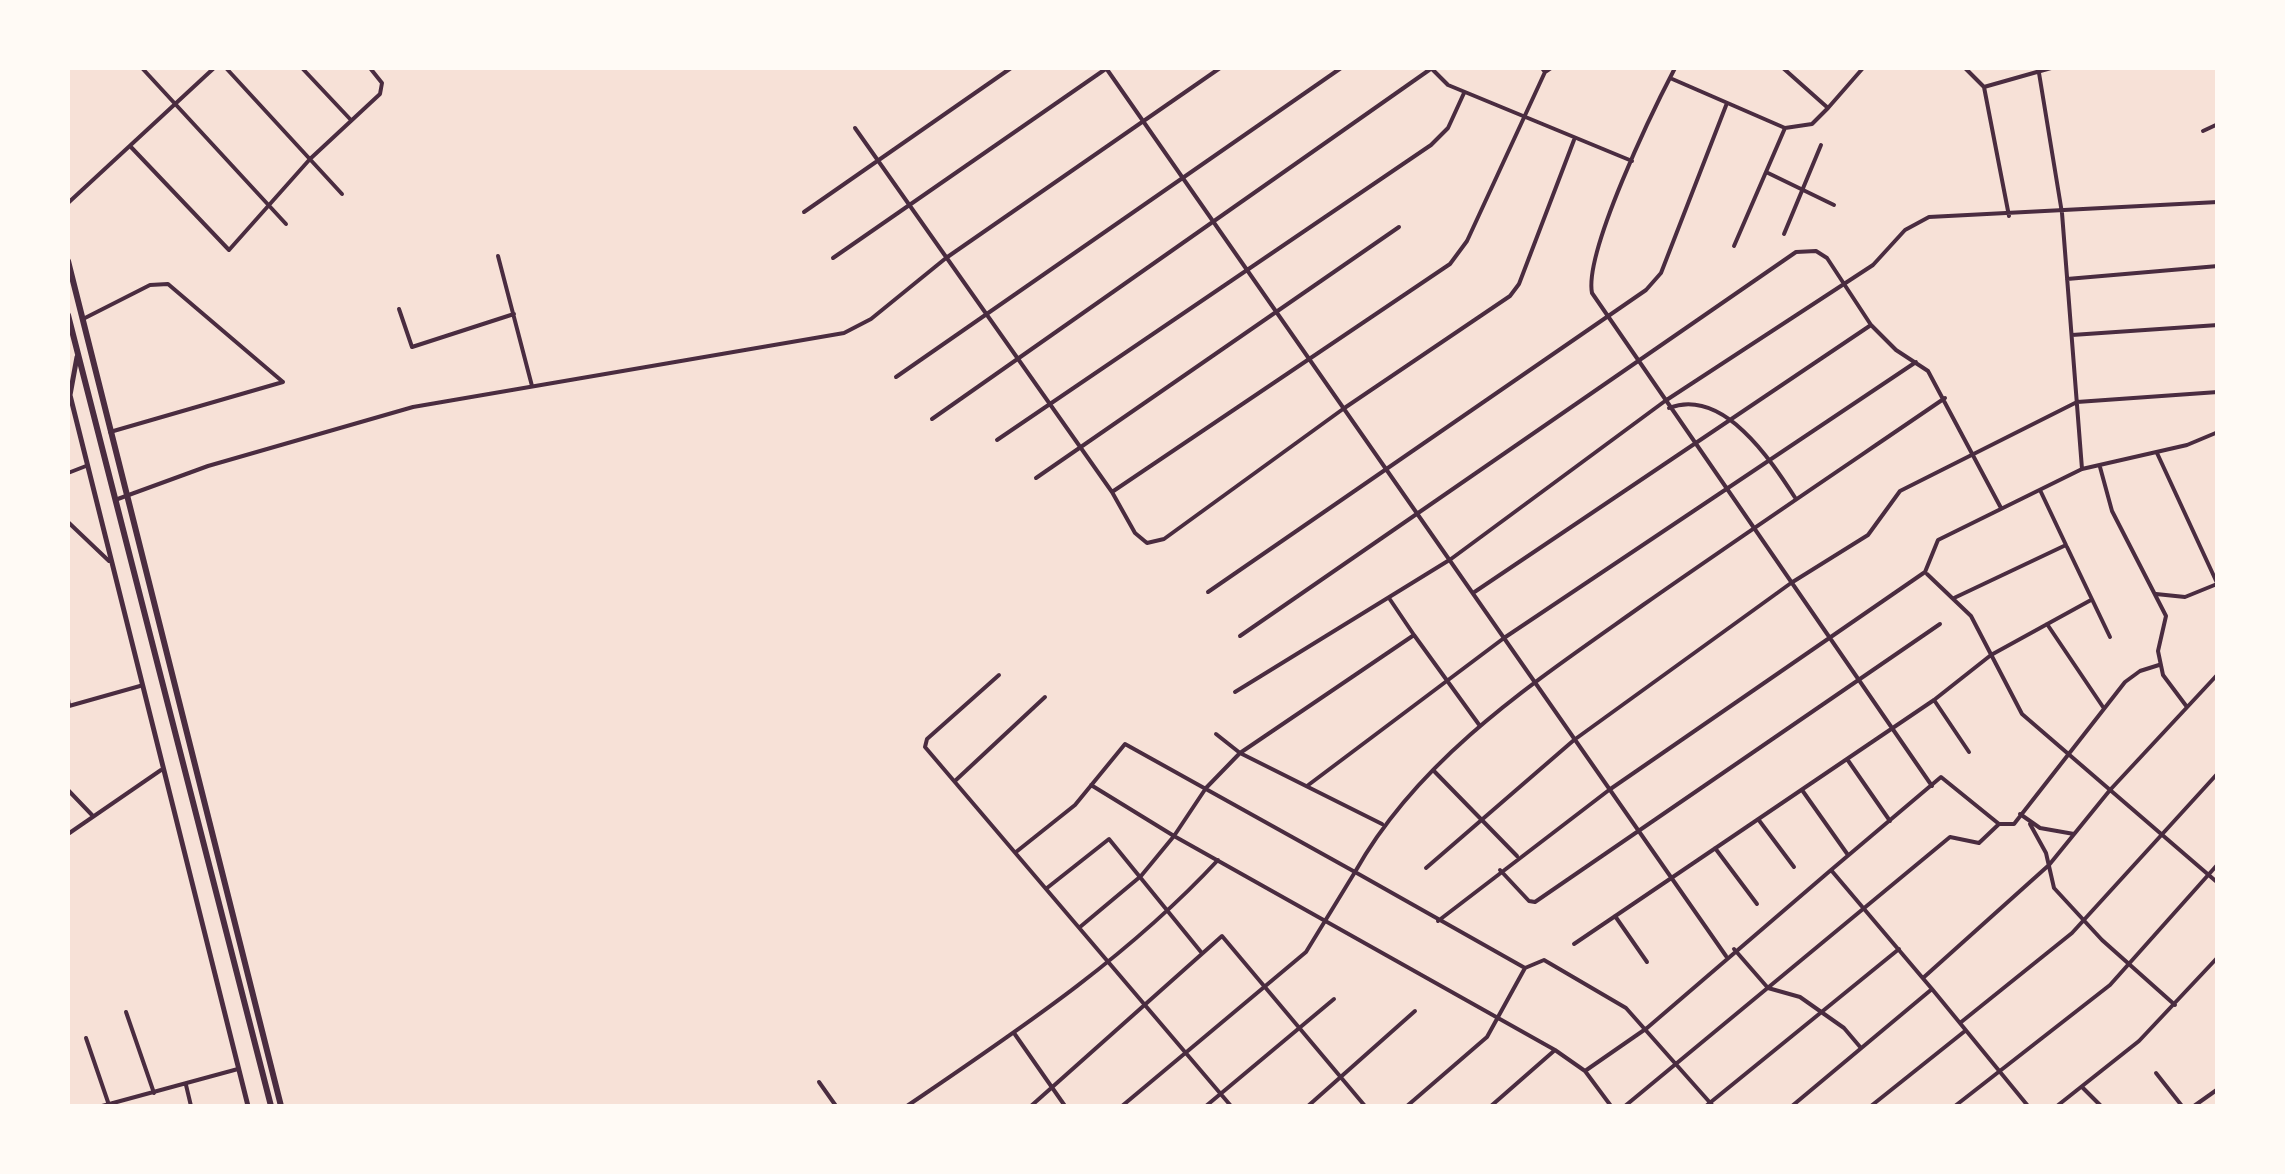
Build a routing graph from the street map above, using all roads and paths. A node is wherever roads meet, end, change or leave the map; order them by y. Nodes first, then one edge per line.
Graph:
1 (142, 68) edge
2 (214, 68) edge
3 (226, 68) edge
4 (302, 68) edge
5 (370, 68) edge
6 (1011, 68) edge
7 (1107, 68) edge
8 (1220, 68) edge
9 (1341, 68) edge
10 (1433, 68) edge
11 (1551, 68) edge
12 (1675, 68) edge
13 (1783, 68) edge
14 (1864, 68) edge
15 (1965, 68) edge
16 (2051, 68) edge
17 (1544, 70) edge
18 (2039, 73) junction
19 (1670, 78) junction
20 (1984, 87) junction
21 (1464, 92) junction
22 (1727, 103) junction
23 (176, 104) junction
24 (1828, 108) junction
25 (1522, 115) junction
26 (352, 120) junction
27 (1143, 120) junction
28 (2218, 124) edge
29 (854, 128) dead end
30 (1785, 128) junction
31 (2203, 130) dead end
32 (1574, 140) junction
33 (1821, 145) dead end
34 (130, 146) junction
35 (310, 159) junction
36 (878, 160) junction
37 (1632, 161) junction
38 (1766, 172) junction
39 (1182, 178) junction
40 (1802, 189) junction
41 (342, 194) dead end
42 (2218, 202) edge
43 (68, 203) edge
44 (1834, 204) dead end
45 (270, 206) junction
46 (910, 206) junction
47 (804, 212) dead end
48 (2062, 213) junction
49 (2009, 216) junction
50 (1212, 221) junction
51 (286, 224) dead end
52 (1399, 227) dead end
53 (1784, 234) dead end
54 (1734, 246) dead end
55 (498, 256) dead end
56 (834, 258) dead end
57 (946, 258) junction
58 (68, 260) edge
59 (2218, 266) edge
60 (1246, 267) junction
61 (2067, 280) junction
62 (1843, 281) junction
63 (398, 309) dead end
64 (1276, 312) junction
65 (514, 314) junction
66 (986, 314) junction
67 (68, 315) edge
68 (1606, 316) junction
69 (82, 320) junction
70 (1871, 324) junction
71 (2218, 325) edge
72 (83, 331) junction
73 (73, 336) junction
74 (2072, 336) junction
75 (78, 355) junction
76 (1017, 358) junction
77 (1308, 359) junction
78 (1637, 361) junction
79 (1916, 362) junction
80 (896, 377) dead end
81 (532, 386) junction
82 (2218, 392) edge
83 (1945, 398) junction
84 (1665, 401) junction
85 (2077, 402) junction
86 (1050, 405) junction
87 (1342, 408) junction
88 (1670, 408) junction
89 (932, 418) dead end
90 (1728, 420) junction
91 (109, 432) junction
92 (2215, 433) edge
93 (997, 440) dead end
94 (1694, 443) junction
95 (2218, 444) edge
96 (1080, 448) junction
97 (2157, 453) junction
98 (1974, 454) junction
99 (1770, 458) junction
100 (86, 466) junction
101 (2100, 466) junction
102 (1385, 469) junction
103 (2082, 469) junction
104 (68, 473) edge
105 (1036, 478) dead end
106 (1725, 487) junction
107 (2040, 490) junction
108 (1112, 492) junction
109 (126, 497) junction
110 (1796, 499) junction
111 (114, 500) junction
112 (2001, 508) junction
113 (1416, 514) junction
114 (68, 522) edge
115 (1752, 528) junction
116 (2066, 545) junction
117 (1451, 559) junction
118 (109, 561) junction
119 (1925, 572) junction
120 (1791, 583) junction
121 (2217, 584) edge
122 (1208, 592) dead end
123 (1472, 593) junction
124 (2156, 594) junction
125 (1389, 598) junction
126 (1954, 598) junction
127 (2091, 600) junction
128 (1940, 624) dead end
129 (2047, 624) junction
130 (1414, 635) junction
131 (1240, 636) dead end
132 (1504, 638) junction
133 (2110, 638) dead end
134 (1830, 639) junction
135 (1991, 655) junction
136 (2159, 665) junction
137 (2218, 674) edge
138 (999, 675) dead end
139 (1536, 681) junction
140 (1450, 682) junction
141 (1859, 682) junction
142 (140, 686) junction
143 (1234, 692) dead end
144 (1045, 698) dead end
145 (1934, 700) junction
146 (68, 704) edge
147 (2187, 707) junction
148 (2104, 708) junction
149 (1480, 726) junction
150 (1892, 729) junction
151 (1216, 734) dead end
152 (1574, 740) junction
153 (1969, 752) dead end
154 (2067, 752) junction
155 (1240, 753) junction
156 (1847, 759) junction
157 (161, 770) junction
158 (1433, 770) junction
159 (2218, 773) edge
160 (956, 780) junction
161 (1091, 785) junction
162 (1307, 786) junction
163 (1932, 786) junction
164 (1206, 788) junction
165 (68, 790) edge
166 (1609, 790) junction
167 (1802, 790) junction
168 (2110, 790) junction
169 (2020, 814) junction
170 (92, 816) junction
171 (1758, 819) junction
172 (1481, 820) junction
173 (1890, 821) junction
174 (1382, 824) junction
175 (1999, 824) junction
176 (2030, 824) junction
177 (1638, 833) junction
178 (68, 834) edge
179 (2074, 834) junction
180 (1174, 836) junction
181 (2162, 836) junction
182 (1715, 848) junction
183 (1016, 852) junction
184 (1517, 856) junction
185 (1849, 857) junction
186 (1218, 860) junction
187 (2218, 864) edge
188 (2048, 865) junction
189 (1794, 867) dead end
190 (1426, 868) dead end
191 (1500, 870) junction
192 (1831, 870) junction
193 (1355, 872) junction
194 (2208, 875) junction
195 (1141, 876) junction
196 (1670, 879) junction
197 (2218, 883) edge
198 (1047, 888) junction
199 (1756, 904) dead end
200 (1863, 908) junction
201 (1170, 912) junction
202 (1615, 916) junction
203 (1326, 920) junction
204 (2084, 920) junction
205 (1438, 921) junction
206 (1080, 927) junction
207 (1574, 944) dead end
208 (1899, 948) junction
209 (1734, 949) junction
210 (1202, 954) junction
211 (1726, 956) junction
212 (2218, 957) edge
213 (1647, 962) dead end
214 (1110, 963) junction
215 (2129, 964) junction
216 (1526, 968) junction
217 (1923, 978) junction
218 (1264, 986) junction
219 (1768, 988) junction
220 (1932, 989) junction
221 (1334, 998) dead end
222 (1144, 1004) junction
223 (2174, 1004) junction
224 (1415, 1011) dead end
225 (126, 1012) dead end
226 (1821, 1012) junction
227 (1499, 1017) junction
228 (1960, 1023) junction
229 (1299, 1028) junction
230 (1648, 1028) junction
231 (1966, 1031) junction
232 (1014, 1034) junction
233 (86, 1038) dead end
234 (1861, 1048) junction
235 (1556, 1050) junction
236 (1186, 1056) junction
237 (1679, 1063) junction
238 (238, 1069) junction
239 (1998, 1070) junction
240 (1585, 1071) junction
241 (2156, 1073) dead end
242 (1340, 1078) junction
243 (818, 1082) dead end
244 (186, 1084) junction
245 (2082, 1087) junction
246 (2218, 1089) edge
247 (1052, 1090) junction
248 (154, 1093) junction
249 (1221, 1094) junction
250 (109, 1105) edge
251 (1710, 1105) edge
252 (102, 1106) edge
253 (191, 1106) edge
254 (248, 1106) edge
255 (271, 1106) edge
256 (281, 1106) edge
257 (836, 1106) edge
258 (907, 1106) edge
259 (1031, 1106) edge
260 (1066, 1106) edge
261 (1122, 1106) edge
262 (1206, 1106) edge
263 (1231, 1106) edge
264 (1308, 1106) edge
265 (1365, 1106) edge
266 (1407, 1106) edge
267 (1491, 1106) edge
268 (1611, 1106) edge
269 (1625, 1106) edge
270 (1792, 1106) edge
271 (1872, 1106) edge
272 (1955, 1106) edge
273 (2028, 1106) edge
274 (2057, 1106) edge
275 (2101, 1106) edge
276 (2182, 1106) edge
277 (2194, 1106) edge

1 - 23 street
2 - 23 street
3 - 35 street
4 - 26 street
5 - 26 street
6 - 36 street
7 - 27 street
7 - 46 street
8 - 27 street
9 - 39 street
10 - 21 street
10 - 50 street
11 - 17 street
12 - 19 street
13 - 24 street
14 - 24 street
15 - 20 street
16 - 18 street
17 - 25 street
18 - 20 street
18 - 48 street
19 - 22 street
19 - 37 street
20 - 49 street
21 - 25 street
21 - 60 street
22 - 30 street
22 - 68 street
23 - 34 street
23 - 45 street
24 - 30 street
25 - 32 street
25 - 77 street
26 - 35 street
27 - 39 street
27 - 57 street
28 - 31 street
29 - 36 street
30 - 38 street
32 - 37 street
32 - 87 street
33 - 40 street
34 - 43 street
34 - 45 street
35 - 41 street
35 - 45 street
36 - 46 street
36 - 47 street
37 - 68 street
38 - 40 street
38 - 54 street
39 - 50 street
39 - 66 street
40 - 44 street
40 - 53 street
42 - 48 street
45 - 51 street
46 - 56 street
46 - 57 street
48 - 49 street
48 - 61 street
49 - 62 street
50 - 60 street
50 - 76 street
52 - 64 street
55 - 65 street
57 - 66 street
57 - 81 street
58 - 69 highway
59 - 61 street
60 - 64 street
60 - 86 street
61 - 74 street
62 - 70 street
62 - 78 street
62 - 84 street
63 - 65 street
64 - 77 street
64 - 96 street
65 - 81 street
66 - 76 street
66 - 80 street
67 - 73 highway
68 - 78 street
68 - 102 street
69 - 72 highway
69 - 91 street
70 - 79 street
70 - 90 street
71 - 74 street
72 - 73 highway
72 - 91 highway
73 - 75 highway
74 - 85 street
75 - 100 street
75 - 111 highway
76 - 86 street
76 - 89 street
77 - 87 street
77 - 108 street
78 - 84 street
78 - 113 street
79 - 83 street
79 - 99 street
81 - 109 street
82 - 85 street
83 - 98 street
83 - 110 street
84 - 88 street
84 - 117 street
85 - 98 street
85 - 103 street
86 - 93 street
86 - 96 street
87 - 102 street
87 - 108 street
88 - 90 street
88 - 94 street
90 - 94 street
90 - 99 street
91 - 109 highway
92 - 95 street
92 - 97 street
94 - 106 street
94 - 123 street
96 - 105 street
96 - 108 street
97 - 101 street
97 - 121 street
98 - 112 street
98 - 120 street
99 - 106 street
99 - 110 street
100 - 104 street
100 - 118 street
101 - 103 street
101 - 124 street
102 - 113 street
102 - 122 street
103 - 107 street
106 - 115 street
106 - 132 street
107 - 112 street
107 - 116 street
109 - 111 street
109 - 256 highway
110 - 115 street
111 - 255 highway
112 - 119 street
113 - 117 street
113 - 131 street
114 - 118 street
115 - 120 street
115 - 139 street
116 - 126 street
116 - 127 street
117 - 123 street
117 - 125 street
118 - 142 street
119 - 126 street
119 - 134 street
120 - 134 street
120 - 152 street
121 - 124 street
123 - 132 street
124 - 136 street
125 - 130 street
125 - 143 street
126 - 135 street
127 - 129 street
127 - 133 street
128 - 141 street
129 - 135 street
129 - 148 street
130 - 140 street
130 - 155 street
132 - 139 street
132 - 140 street
134 - 141 street
134 - 166 street
135 - 145 street
135 - 154 street
136 - 147 street
136 - 148 street
137 - 147 street
138 - 160 street
139 - 149 street
139 - 152 street
140 - 149 street
140 - 162 street
141 - 150 street
141 - 177 street
142 - 146 street
142 - 157 street
144 - 160 street
145 - 150 street
145 - 153 street
147 - 168 street
148 - 154 street
149 - 158 street
150 - 156 street
150 - 163 street
151 - 155 street
152 - 166 street
152 - 172 street
154 - 168 street
154 - 169 street
155 - 162 street
155 - 164 street
156 - 167 street
156 - 173 street
157 - 170 street
157 - 238 street
158 - 172 street
158 - 174 street
159 - 181 street
160 - 183 street
161 - 164 street
161 - 180 street
161 - 183 street
162 - 174 street
163 - 173 street
163 - 175 street
164 - 180 street
164 - 193 street
165 - 170 street
166 - 177 street
166 - 184 street
167 - 171 street
167 - 185 street
168 - 179 street
168 - 181 street
169 - 175 street
169 - 176 street
170 - 178 street
171 - 182 street
171 - 189 street
172 - 184 street
172 - 190 street
173 - 185 street
174 - 193 street
175 - 200 street
176 - 179 street
176 - 188 street
177 - 191 street
177 - 196 street
179 - 188 street
180 - 186 street
180 - 195 street
181 - 194 street
181 - 204 street
182 - 196 street
182 - 199 street
183 - 198 street
184 - 191 street
185 - 192 street
186 - 201 street
186 - 203 street
187 - 194 street
188 - 204 street
188 - 217 street
191 - 205 street
192 - 200 street
192 - 209 street
193 - 203 street
193 - 205 street
194 - 197 street
194 - 215 street
195 - 198 street
195 - 201 street
195 - 206 street
196 - 202 street
196 - 211 street
198 - 206 street
200 - 208 street
200 - 219 street
201 - 210 street
201 - 214 street
202 - 207 street
202 - 213 street
203 - 218 street
203 - 227 street
204 - 215 street
204 - 228 street
205 - 216 street
206 - 214 street
208 - 217 street
208 - 226 street
209 - 211 street
209 - 219 street
210 - 218 street
210 - 222 street
211 - 230 street
212 - 223 street
214 - 222 street
214 - 232 street
215 - 223 street
215 - 239 street
216 - 227 street
216 - 230 street
217 - 220 street
218 - 229 street
218 - 236 street
219 - 226 street
219 - 237 street
220 - 228 street
220 - 234 street
221 - 229 street
222 - 236 street
222 - 247 street
223 - 245 street
224 - 242 street
225 - 248 street
226 - 234 street
226 - 251 street
227 - 235 street
227 - 266 street
228 - 231 street
229 - 242 street
229 - 249 street
230 - 237 street
230 - 240 street
231 - 239 street
231 - 271 street
232 - 247 street
232 - 258 street
233 - 250 street
234 - 270 street
235 - 240 street
235 - 267 street
236 - 249 street
236 - 261 street
237 - 251 street
237 - 269 street
238 - 244 street
238 - 254 street
239 - 272 street
239 - 273 street
240 - 268 street
241 - 276 street
242 - 264 street
242 - 265 street
243 - 257 street
244 - 248 street
244 - 253 street
245 - 274 street
245 - 275 street
246 - 277 street
247 - 259 street
247 - 260 street
248 - 250 street
249 - 262 street
249 - 263 street
250 - 252 street

